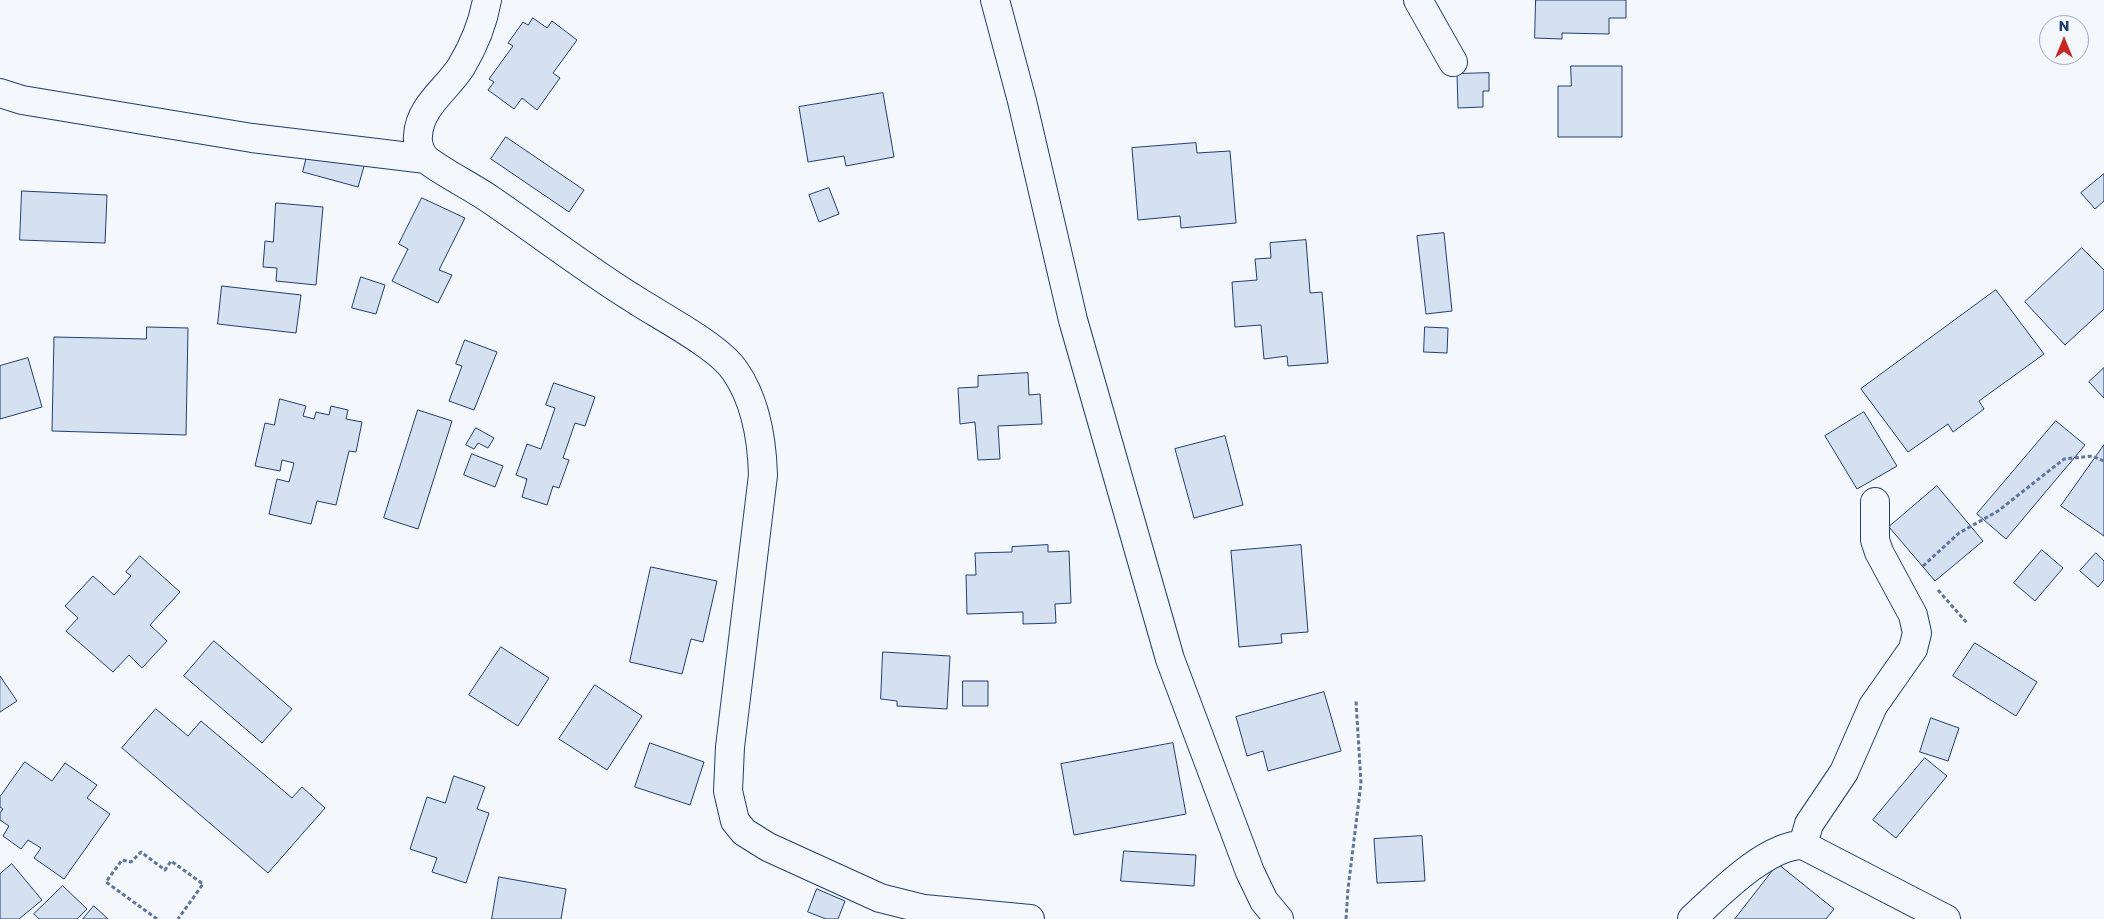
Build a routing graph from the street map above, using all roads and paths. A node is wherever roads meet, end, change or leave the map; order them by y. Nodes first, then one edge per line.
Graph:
1 (487, 0) edge
2 (995, 0) edge
3 (1418, 0) edge
4 (1454, 62) dead end
5 (0, 93) edge
6 (426, 159) junction
7 (2104, 461) edge
8 (1875, 502) dead end
9 (1920, 569) dead end
10 (1938, 589) dead end
11 (1967, 623) dead end
12 (1356, 701) dead end
13 (1803, 845) junction
14 (157, 919) edge
15 (178, 919) edge
16 (1030, 919) edge
17 (1279, 919) edge
18 (1346, 919) edge
19 (1692, 919) edge
20 (1946, 919) edge

1 - 6 street
2 - 17 street
3 - 4 street
5 - 6 street
6 - 16 street
7 - 9 path
8 - 13 street
10 - 11 path
12 - 18 path
13 - 19 street
13 - 20 street
14 - 15 path

